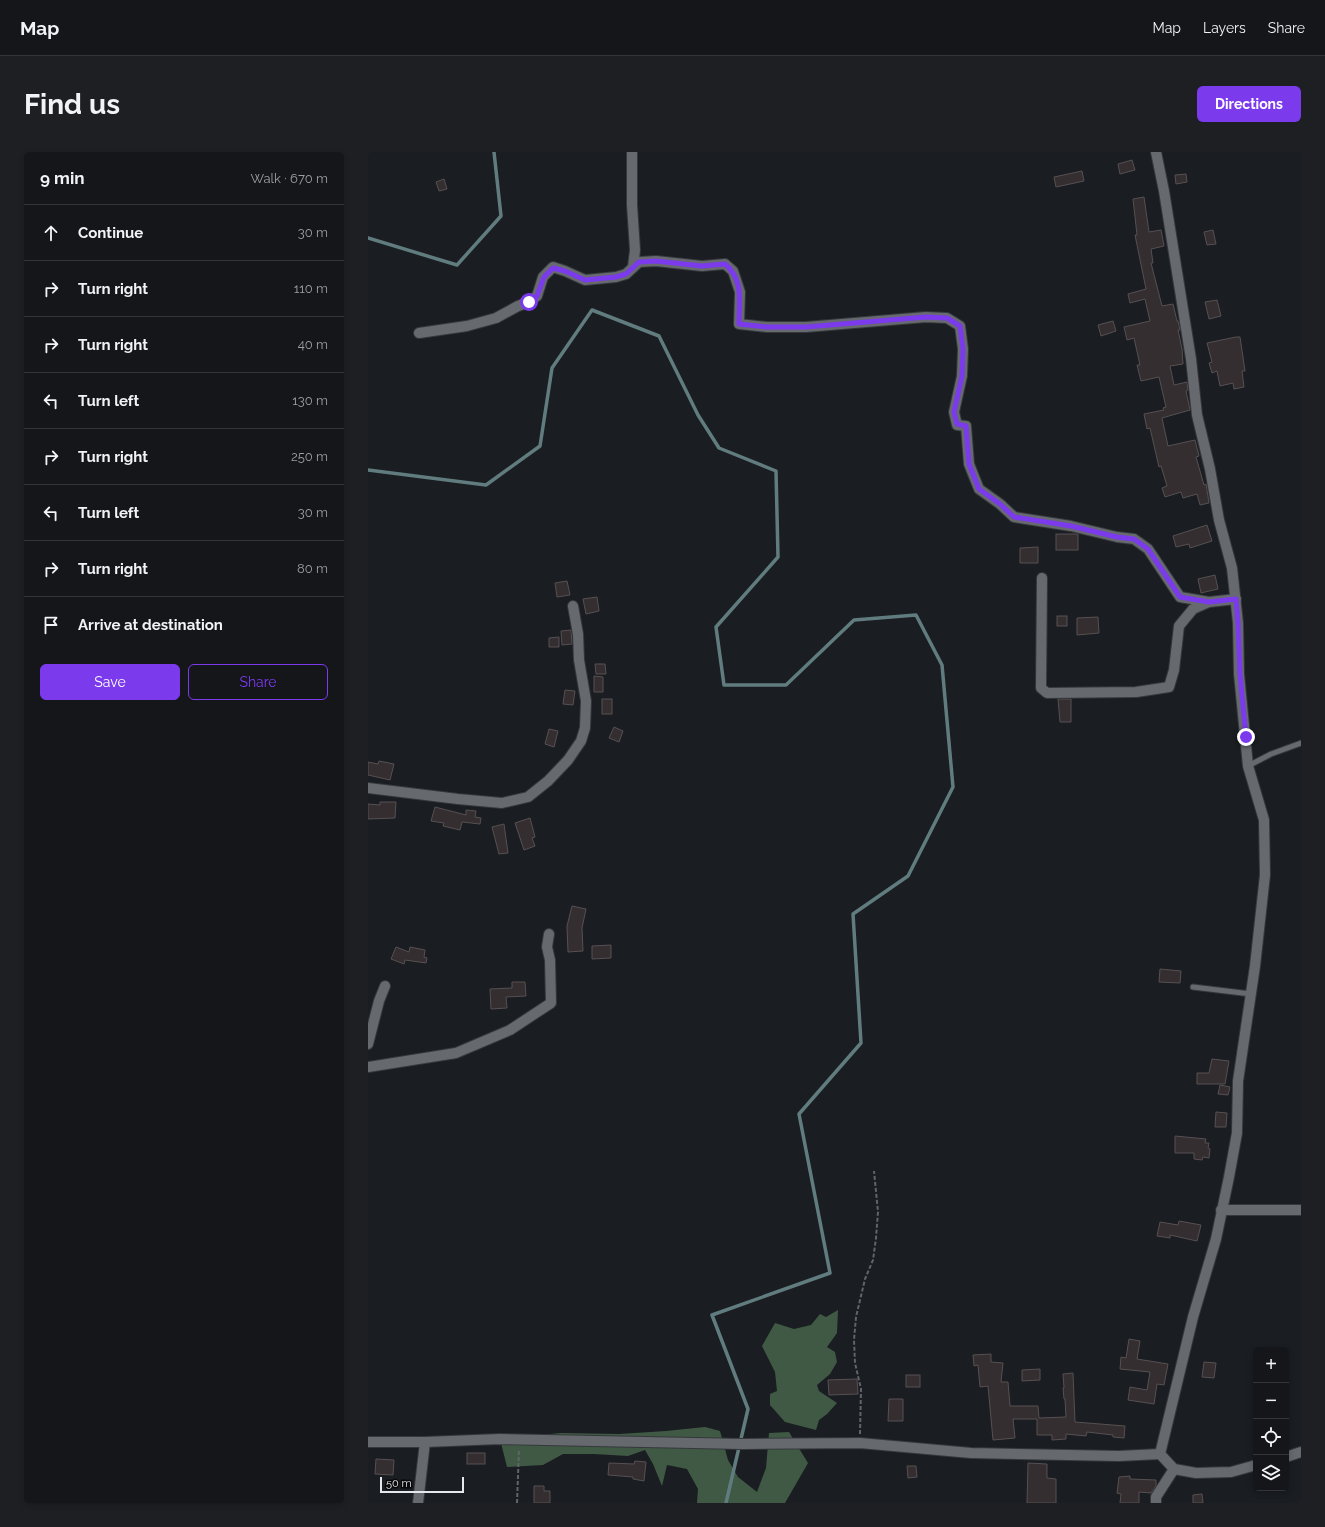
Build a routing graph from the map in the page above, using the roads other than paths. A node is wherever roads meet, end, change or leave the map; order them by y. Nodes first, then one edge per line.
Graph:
1 (632, 152) edge
2 (1156, 152) edge
3 (633, 267) junction
4 (419, 333) dead end
5 (1042, 578) dead end
6 (1236, 599) junction
7 (1209, 602) junction
8 (573, 606) dead end
9 (1301, 743) edge
10 (1248, 766) junction
11 (368, 788) edge
12 (549, 934) dead end
13 (385, 986) dead end
14 (1193, 987) dead end
15 (1251, 994) junction
16 (368, 1044) edge
17 (368, 1067) edge
18 (1221, 1210) junction
19 (1301, 1210) edge
20 (368, 1442) edge
21 (425, 1442) junction
22 (1301, 1452) edge
23 (1160, 1454) junction
24 (1289, 1455) edge
25 (1253, 1466) edge
26 (1174, 1469) junction
27 (418, 1503) edge
28 (1156, 1503) edge

1 - 3 street
2 - 6 street
3 - 4 street
3 - 7 street
5 - 7 street
6 - 7 street
6 - 10 street
8 - 11 street
9 - 10 lane
10 - 15 street
12 - 17 street
13 - 16 street
14 - 15 lane
15 - 18 street
18 - 19 street
18 - 23 street
20 - 21 street
21 - 23 street
21 - 27 street
22 - 24 street
23 - 26 street
25 - 26 street
26 - 28 street

